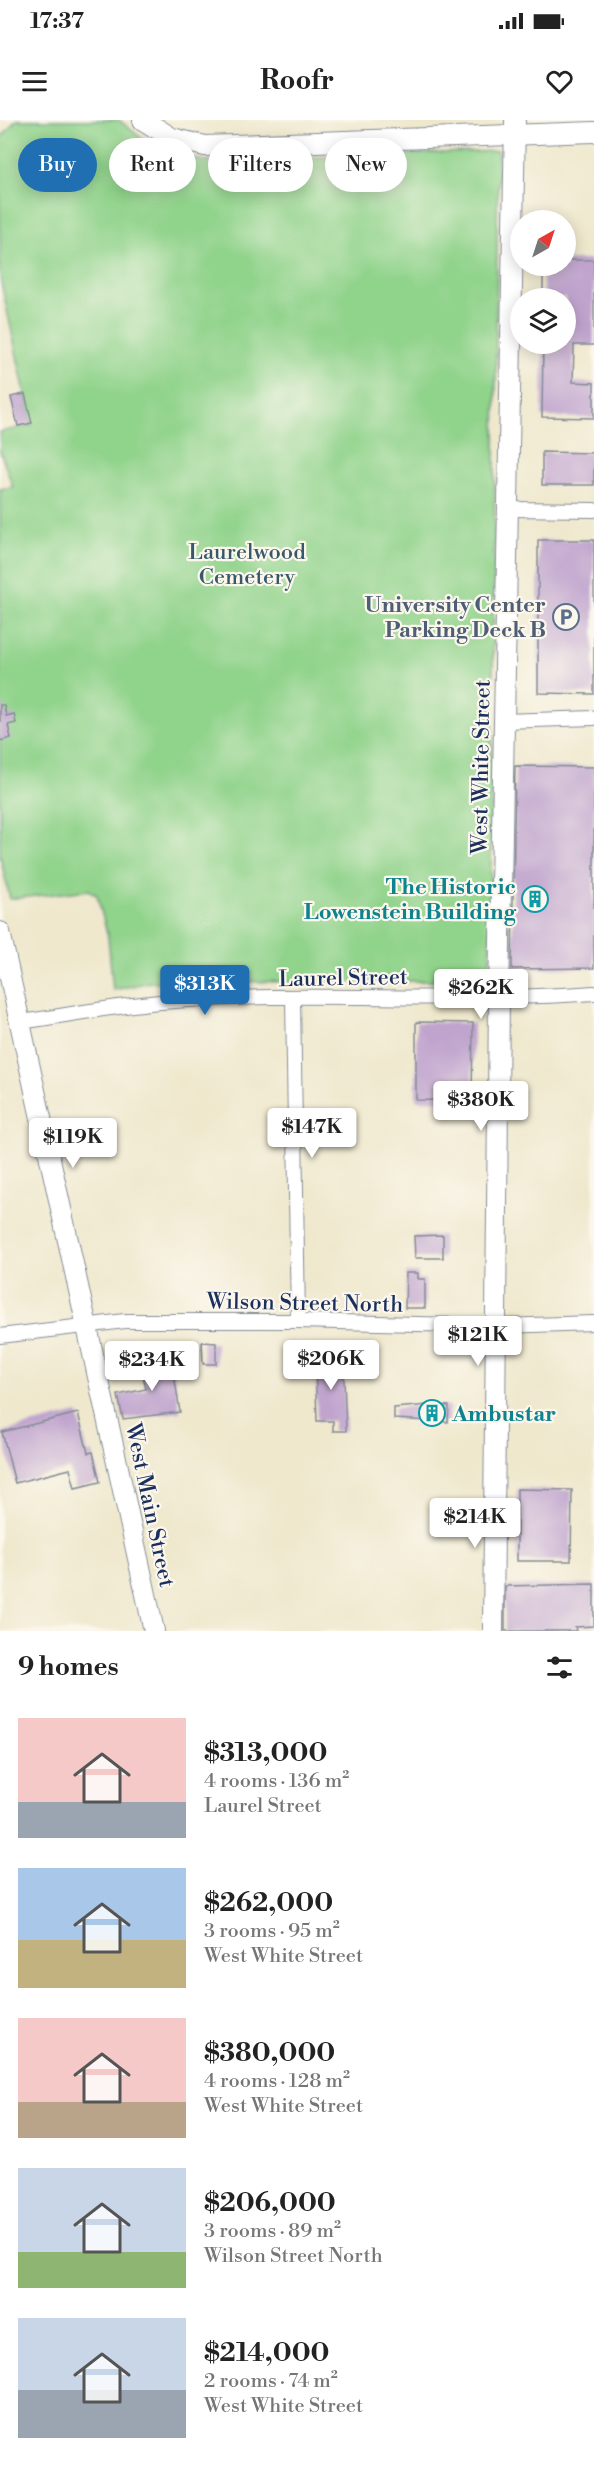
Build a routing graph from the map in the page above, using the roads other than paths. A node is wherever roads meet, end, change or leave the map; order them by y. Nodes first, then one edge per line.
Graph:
1 (143, 120) edge
2 (514, 127) edge
3 (594, 132) edge
4 (508, 509) junction
5 (594, 510) edge
6 (594, 718) edge
7 (504, 721) junction
8 (0, 932) edge
9 (3, 962) edge
10 (594, 993) edge
11 (499, 997) junction
12 (293, 998) junction
13 (21, 1022) junction
14 (298, 1321) junction
15 (594, 1323) edge
16 (88, 1325) junction
17 (498, 1326) junction
18 (0, 1335) edge
19 (154, 1631) edge
20 (493, 1631) edge

1 - 2 street
2 - 3 street
2 - 4 street, West White Street
4 - 5 street
4 - 7 street, West White Street
6 - 7 street
7 - 11 street, West White Street
8 - 9 street, West Main Street
9 - 13 street, West Main Street
10 - 11 street, Laurel Street
11 - 12 street, Laurel Street
11 - 17 street, West White Street
12 - 13 street, Laurel Street
12 - 14 street
13 - 16 street, West Main Street
14 - 16 street, Wilson Street North
14 - 17 street, Wilson Street North
15 - 17 street, Wilson Street North
16 - 18 street, Wilson Street North
16 - 19 street, West Main Street
17 - 20 street, West White Street

